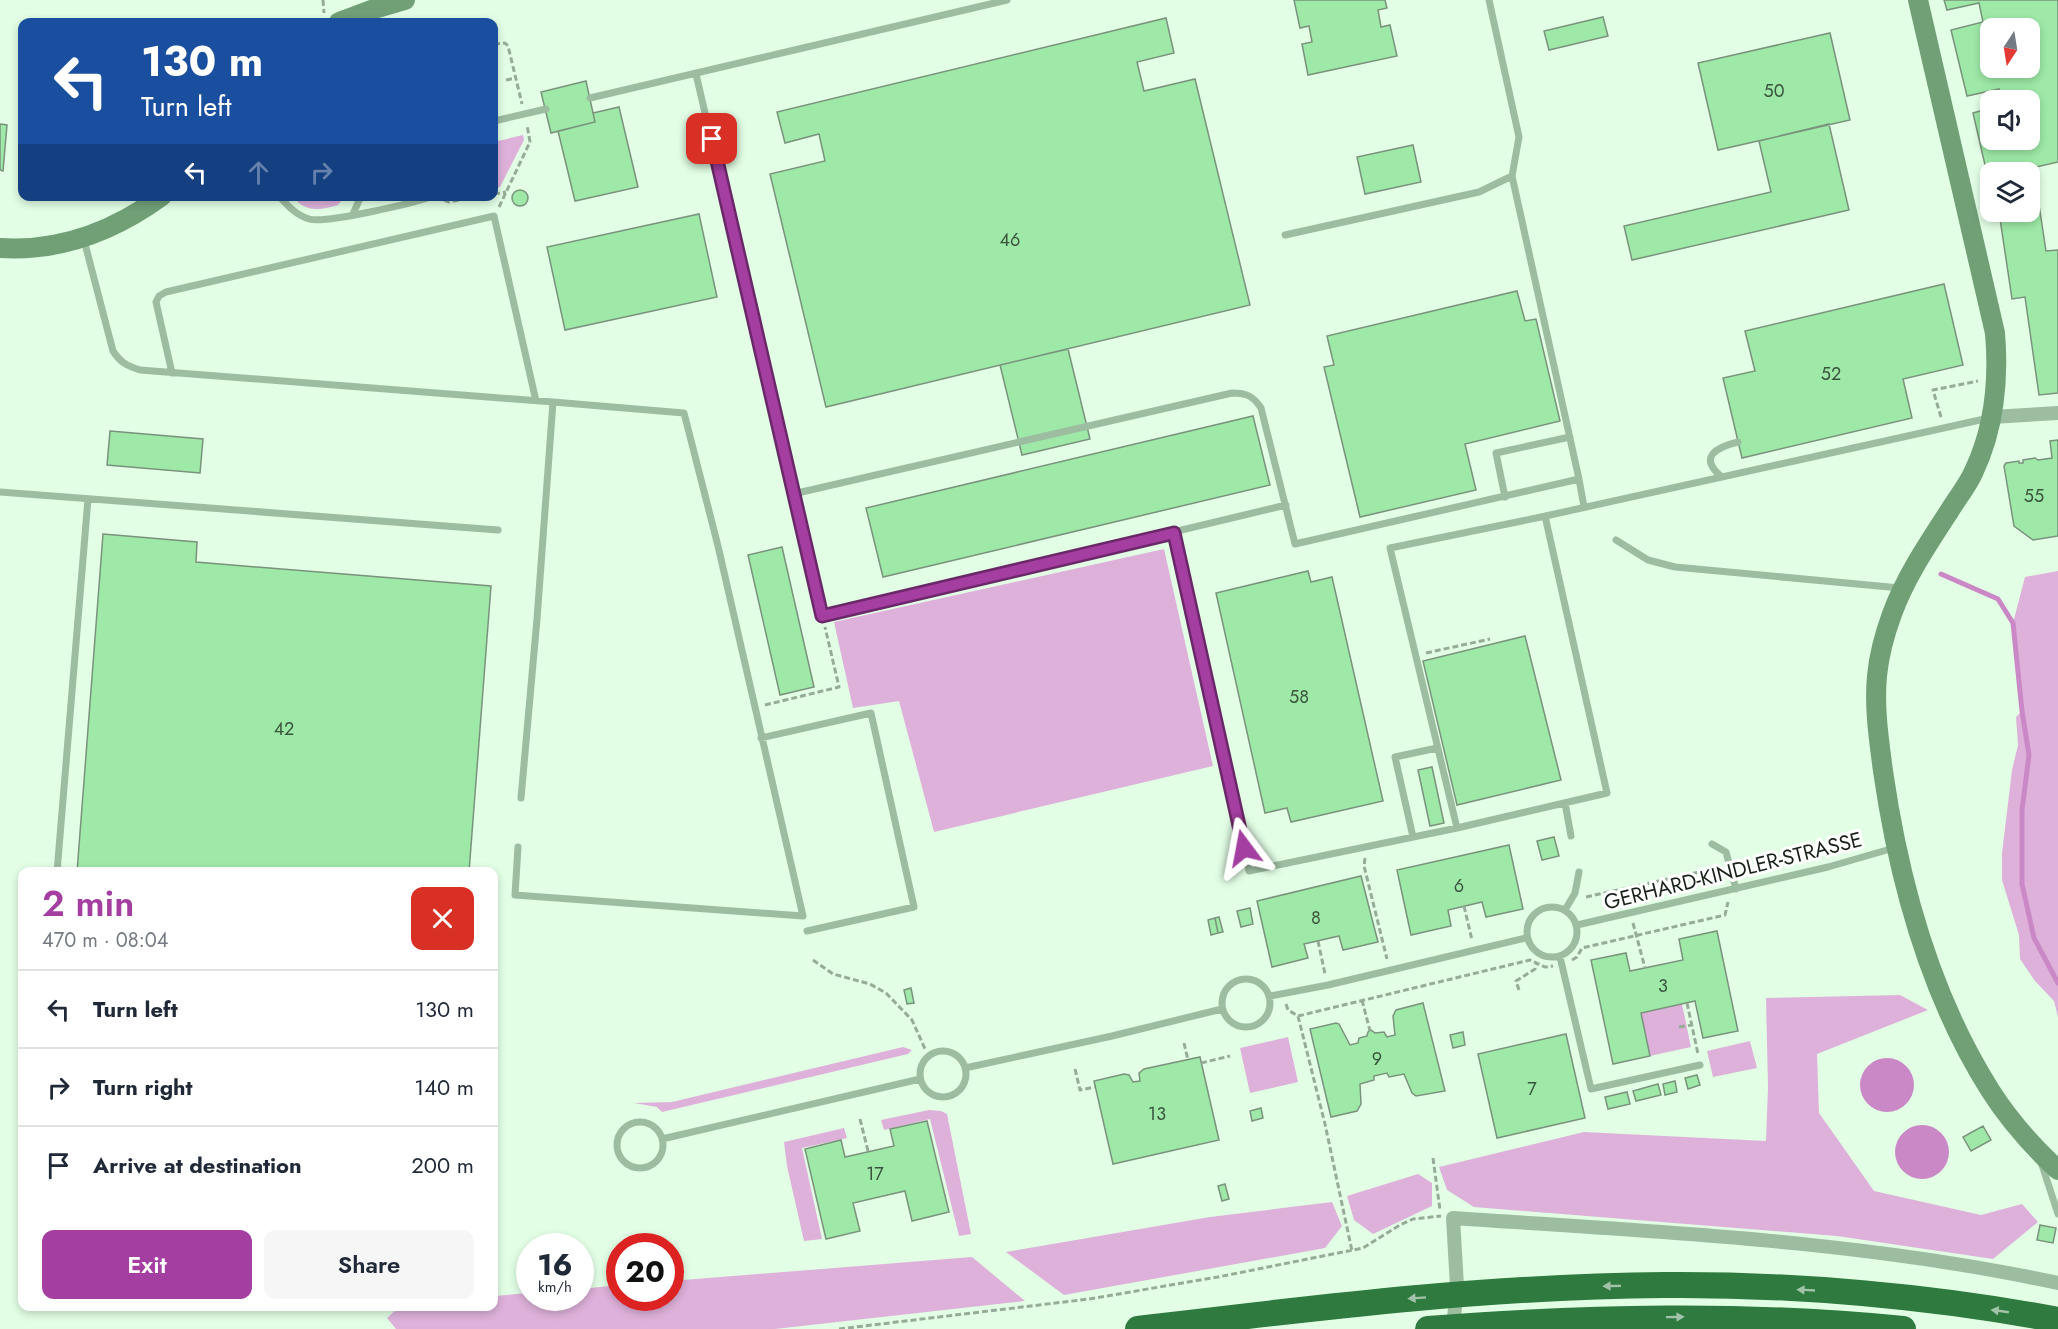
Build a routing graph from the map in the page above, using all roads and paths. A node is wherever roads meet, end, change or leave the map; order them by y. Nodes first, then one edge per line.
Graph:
1 (405, 0) edge
2 (1007, 0) edge
3 (1489, 0) edge
4 (1918, 0) edge
5 (348, 18) edge
6 (498, 43) edge
7 (696, 74) junction
8 (516, 78) junction
9 (506, 80) dead end
10 (590, 98) dead end
11 (546, 108) dead end
12 (524, 113) junction
13 (498, 119) edge
14 (1512, 176) junction
15 (506, 192) junction
16 (498, 193) edge
17 (154, 201) edge
18 (284, 201) edge
19 (359, 201) edge
20 (415, 201) edge
21 (353, 214) junction
22 (494, 216) junction
23 (1285, 235) dead end
24 (83, 238) junction
25 (0, 248) edge
26 (172, 373) junction
27 (1996, 377) junction
28 (536, 401) junction
29 (553, 402) junction
30 (2058, 413) edge
31 (1992, 417) junction
32 (1943, 428) junction
33 (1570, 437) junction
34 (1738, 442) dead end
35 (1722, 477) junction
36 (1579, 479) junction
37 (0, 492) edge
38 (793, 494) junction
39 (1505, 496) junction
40 (88, 499) junction
41 (1286, 505) junction
42 (1584, 507) junction
43 (1545, 516) junction
44 (498, 530) dead end
45 (1174, 533) junction
46 (1616, 540) dead end
47 (1902, 588) junction
48 (822, 616) junction
49 (1490, 639) dead end
50 (1415, 656) junction
51 (755, 707) junction
52 (762, 738) junction
53 (1437, 748) junction
54 (521, 798) dead end
55 (1565, 803) junction
56 (1457, 828) junction
57 (1571, 836) dead end
58 (1413, 837) junction
59 (1712, 844) dead end
60 (518, 847) dead end
61 (1897, 847) junction
62 (1364, 866) dead end
63 (57, 867) edge
64 (1579, 872) dead end
65 (1736, 889) junction
66 (1726, 891) junction
67 (1570, 901) junction
68 (1729, 903) dead end
69 (1464, 906) dead end
70 (1565, 910) junction
71 (1630, 913) junction
72 (1577, 925) junction
73 (807, 931) dead end
74 (1636, 935) junction
75 (1526, 938) junction
76 (1318, 941) dead end
77 (1475, 949) junction
78 (1560, 957) junction
79 (813, 960) dead end
80 (1538, 964) junction
81 (1562, 966) junction
82 (1645, 968) dead end
83 (1389, 970) junction
84 (1328, 985) junction
85 (1519, 990) dead end
86 (1281, 995) junction
87 (1270, 996) junction
88 (1362, 1000) junction
89 (1687, 1003) dead end
90 (1222, 1009) junction
91 (1298, 1016) junction
92 (1692, 1024) junction
93 (1679, 1027) dead end
94 (1370, 1030) dead end
95 (1184, 1042) dead end
96 (925, 1049) dead end
97 (1230, 1056) dead end
98 (1188, 1060) dead end
99 (1201, 1063) dead end
100 (1700, 1065) joint
101 (965, 1068) junction
102 (1075, 1069) dead end
103 (920, 1079) junction
104 (1095, 1087) dead end
105 (860, 1119) dead end
106 (662, 1139) junction
107 (868, 1151) dead end
108 (2038, 1151) junction
109 (1433, 1158) dead end
110 (2058, 1170) edge
111 (2058, 1214) edge
112 (1447, 1217) junction
113 (1352, 1251) junction
114 (2058, 1283) edge
115 (2058, 1320) edge
116 (840, 1329) edge
117 (1138, 1329) edge
118 (1428, 1329) edge
119 (1453, 1329) edge
120 (1904, 1329) edge

1 - 5 street
2 - 7 lane
3 - 14 lane
4 - 27 street
6 - 8 path
7 - 10 lane
7 - 38 lane
8 - 9 path
8 - 12 path
11 - 12 lane
12 - 13 lane
12 - 15 path
14 - 23 lane
14 - 33 lane
15 - 16 path
15 - 22 path
17 - 24 street
18 - 21 lane
19 - 21 lane
20 - 21 lane
22 - 26 lane
22 - 28 lane
24 - 25 street
24 - 26 lane
26 - 28 lane
27 - 31 street
27 - 32 path
28 - 29 lane
29 - 51 lane
29 - 54 lane
30 - 31 street
31 - 32 lane
31 - 47 street
32 - 35 lane
33 - 36 lane
33 - 39 lane
34 - 35 lane
35 - 42 lane
36 - 39 lane
36 - 42 lane
37 - 40 lane
38 - 41 lane
38 - 48 lane
39 - 41 lane
40 - 44 lane
40 - 63 lane
41 - 45 lane
42 - 43 lane
43 - 50 lane
43 - 55 lane
45 - 48 lane
45 - 58 lane
46 - 47 lane
47 - 61 street
48 - 51 path
49 - 50 path
50 - 53 lane
51 - 52 lane
52 - 60 lane
52 - 73 lane
53 - 56 lane
53 - 58 lane
55 - 56 lane
55 - 57 lane
56 - 58 lane
59 - 65 lane
61 - 65 lane, GERHARD-KINDLER-STRASSE
61 - 108 street
62 - 83 path
64 - 67 lane
65 - 66 lane, GERHARD-KINDLER-STRASSE
66 - 67 path
66 - 71 lane, GERHARD-KINDLER-STRASSE
67 - 70 lane
68 - 74 path
69 - 77 path
70 - 72 lane
70 - 75 lane
71 - 72 lane, GERHARD-KINDLER-STRASSE
71 - 74 path
72 - 78 lane
74 - 81 path
74 - 82 path
75 - 77 lane
75 - 78 lane
76 - 84 path
77 - 83 lane
78 - 81 lane
79 - 96 path
80 - 81 path
80 - 85 path
80 - 88 path
81 - 100 lane
83 - 84 lane
84 - 86 lane
86 - 87 lane
86 - 91 path
87 - 90 lane
87 - 90 lane
88 - 91 path
88 - 94 path
89 - 92 path
90 - 101 lane
91 - 113 path
92 - 93 path
92 - 100 path
95 - 98 path
97 - 99 path
101 - 103 lane
101 - 103 lane
102 - 104 path
103 - 106 lane
105 - 107 path
106 - 106 lane
108 - 110 street
108 - 111 lane
109 - 112 path
112 - 113 path
112 - 114 street
112 - 119 street
113 - 116 path
115 -> 117 highway
118 -> 120 highway

